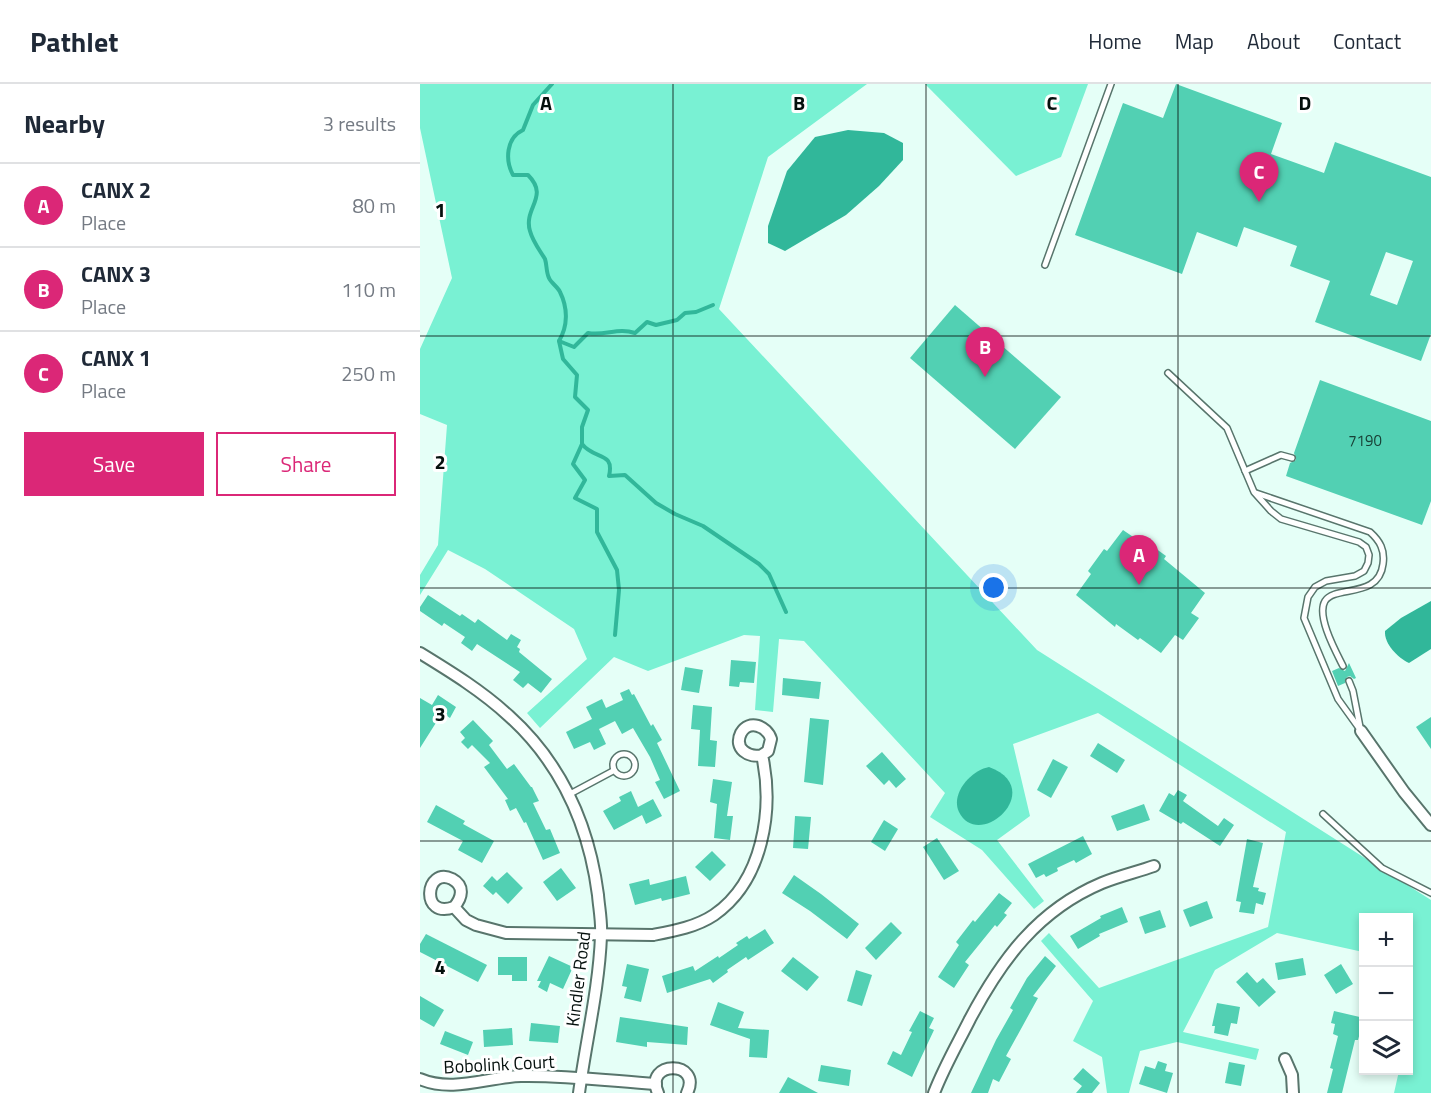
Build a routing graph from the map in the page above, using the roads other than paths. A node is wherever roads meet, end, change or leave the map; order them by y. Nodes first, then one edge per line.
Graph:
1 (1111, 84) edge
2 (1046, 265) dead end
3 (1168, 373) dead end
4 (1292, 458) dead end
5 (1245, 471) junction
6 (1254, 492) junction
7 (420, 653) edge
8 (1342, 666) dead end
9 (1349, 681) dead end
10 (1361, 731) junction
11 (762, 755) dead end
12 (613, 771) junction
13 (570, 794) junction
14 (1323, 814) dead end
15 (1431, 825) edge
16 (1154, 866) dead end
17 (1431, 893) edge
18 (454, 907) dead end
19 (602, 933) junction
20 (1285, 1059) dead end
21 (420, 1079) edge
22 (580, 1079) junction
23 (657, 1088) edge
24 (579, 1093) edge
25 (687, 1093) edge
26 (934, 1093) edge
27 (1293, 1093) edge

1 - 2 lane
3 - 5 lane
4 - 5 lane
5 - 6 lane
6 - 8 lane
6 - 10 lane
7 - 13 street, Kindler Road
9 - 10 lane
10 - 15 street
11 - 19 street
12 - 12 lane
12 - 13 lane
13 - 19 street, Kindler Road
14 - 17 lane
16 - 26 street
18 - 19 street
19 - 22 street, Kindler Road
20 - 27 street
21 - 22 street, Bobolink Court
22 - 23 street, Bobolink Court
22 - 24 street, Kindler Road
23 - 25 street

